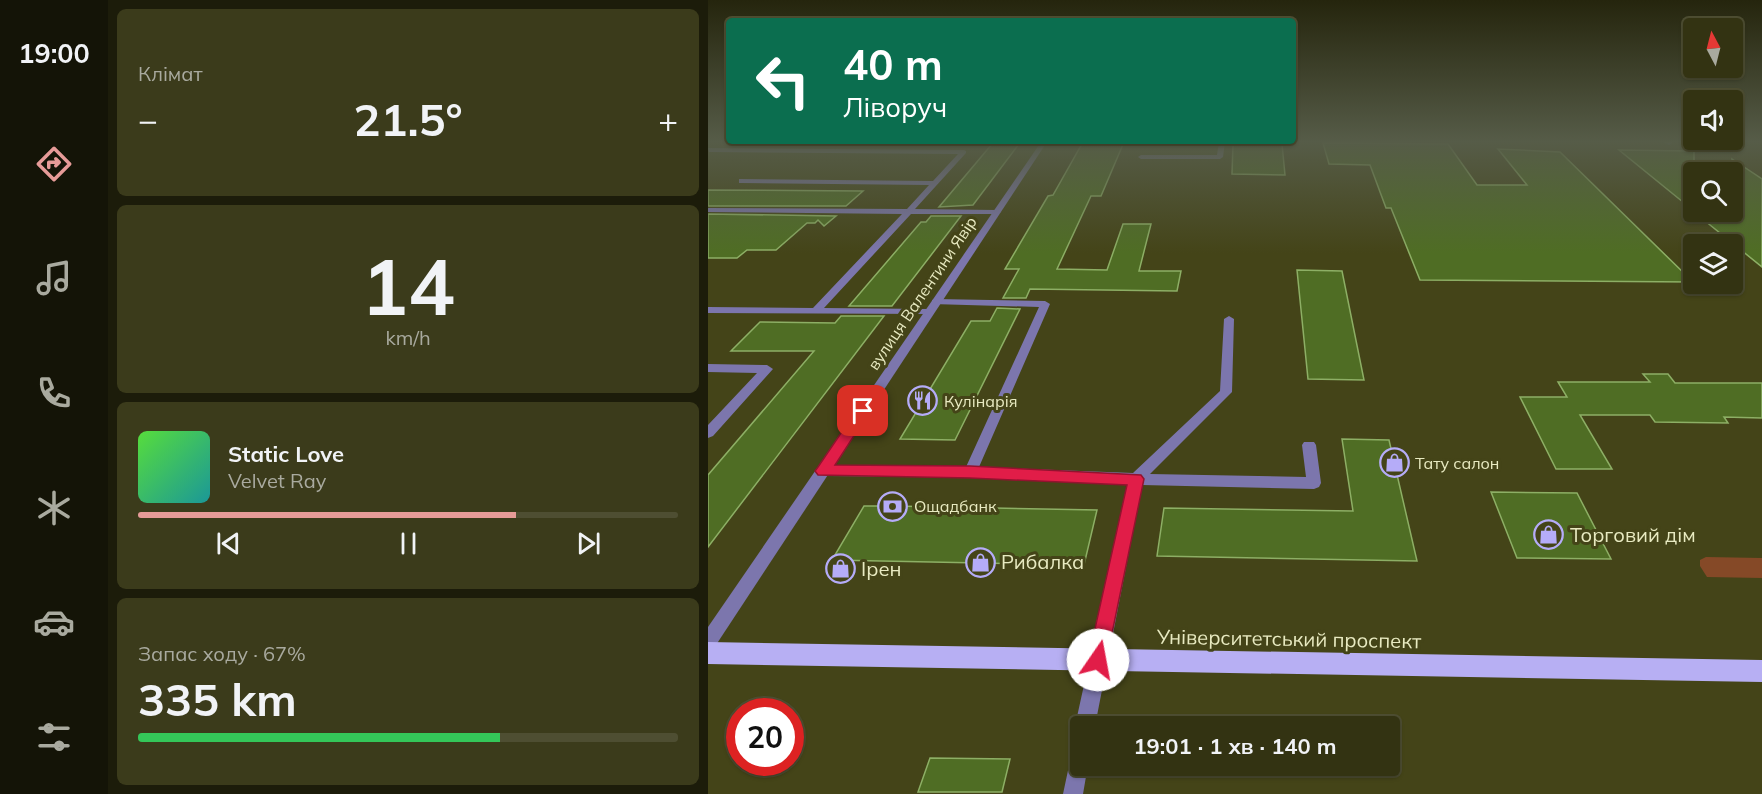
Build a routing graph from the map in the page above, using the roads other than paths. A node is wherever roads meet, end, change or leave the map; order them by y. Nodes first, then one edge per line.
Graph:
1 (940, 179) edge
2 (1019, 179) edge
3 (742, 181) dead end
4 (936, 183) junction
5 (708, 210) edge
6 (909, 212) junction
7 (997, 212) junction
8 (933, 307) junction
9 (708, 310) edge
10 (816, 311) junction
11 (1229, 319) dead end
12 (708, 368) edge
13 (708, 433) edge
14 (1310, 445) dead end
15 (823, 471) junction
16 (970, 472) junction
17 (1136, 479) junction
18 (708, 642) edge
19 (708, 653) edge
20 (1098, 660) junction
21 (1762, 671) edge
22 (1087, 716) edge
23 (1076, 776) edge
24 (1072, 794) edge

1 - 4 street
2 - 7 street, вулиця Валентини Явір
3 - 4 street
4 - 6 street
5 - 6 street
6 - 7 street
6 - 10 street
7 - 8 street, вулиця Валентини Явір
8 - 10 street
8 - 15 street, вулиця Валентини Явір
8 - 16 street
9 - 10 street
11 - 17 street
12 - 13 street
14 - 17 street
15 - 16 street
15 - 18 street, вулиця Валентини Явір
16 - 17 street
17 - 20 street
19 - 20 main road, Університетський проспект
20 - 21 main road, Університетський проспект
20 - 22 street
23 - 24 street

